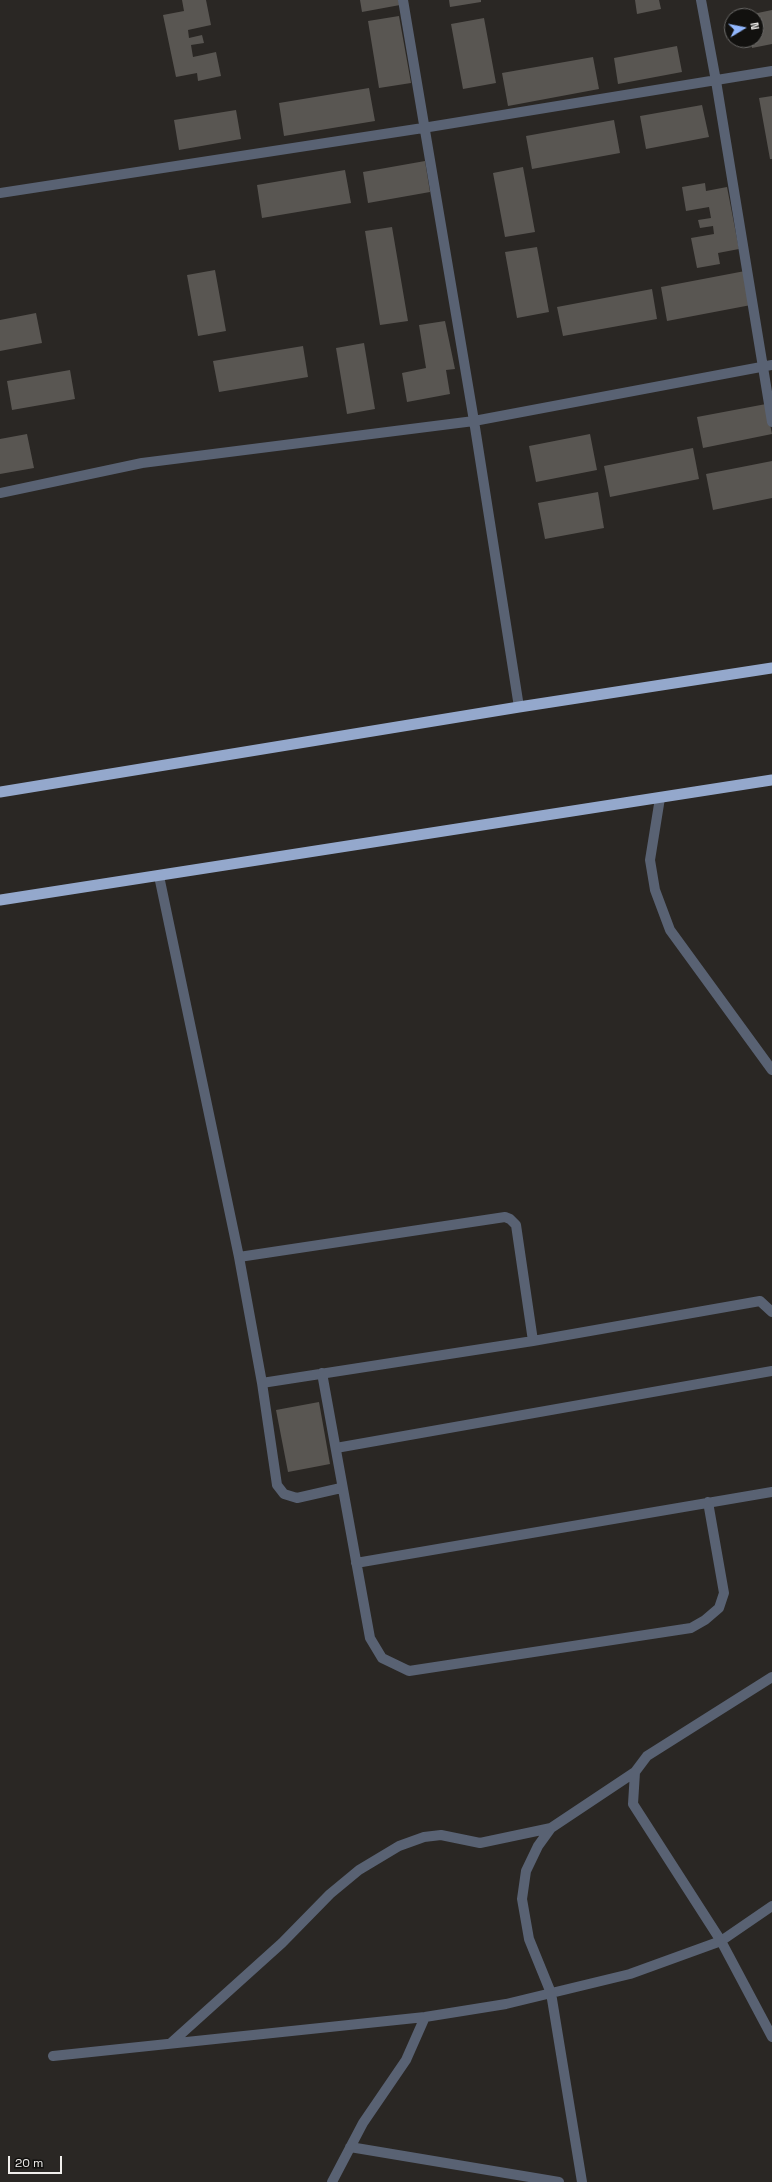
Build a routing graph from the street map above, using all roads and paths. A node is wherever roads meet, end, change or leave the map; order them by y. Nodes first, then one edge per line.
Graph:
1 (403, 0) edge
2 (701, 0) edge
3 (772, 71) edge
4 (716, 81) junction
5 (423, 128) junction
6 (0, 194) edge
7 (768, 366) edge
8 (474, 421) junction
9 (772, 422) edge
10 (0, 493) edge
11 (772, 668) edge
12 (519, 707) junction
13 (772, 780) edge
14 (0, 792) edge
15 (660, 798) junction
16 (159, 876) junction
17 (0, 900) edge
18 (772, 1070) edge
19 (239, 1257) junction
20 (772, 1312) edge
21 (533, 1341) junction
22 (772, 1371) edge
23 (322, 1373) junction
24 (262, 1383) junction
25 (336, 1448) junction
26 (341, 1488) junction
27 (772, 1492) edge
28 (708, 1502) junction
29 (356, 1563) junction
30 (772, 1677) edge
31 (634, 1772) junction
32 (551, 1828) junction
33 (772, 1906) edge
34 (721, 1941) junction
35 (551, 1993) junction
36 (425, 2017) junction
37 (772, 2037) edge
38 (171, 2044) junction
39 (53, 2056) dead end
40 (350, 2147) junction
41 (332, 2182) edge
42 (559, 2182) edge
43 (582, 2182) edge

1 - 5 street
2 - 4 street
3 - 4 street
4 - 5 street
4 - 7 street
5 - 6 street
5 - 8 street
7 - 8 street
7 - 9 street
8 - 10 street
8 - 12 street
11 - 12 highway
12 - 14 highway
13 - 15 highway
15 - 16 highway
15 - 18 street
16 - 17 highway
16 - 19 street
19 - 21 street
19 - 24 street
20 - 21 street
21 - 23 street
22 - 25 street
23 - 24 street
23 - 25 street
24 - 26 street
25 - 26 street
26 - 29 street
27 - 28 street
28 - 29 street
28 - 29 street
30 - 31 street
31 - 32 street
31 - 34 street
32 - 35 street
32 - 38 street
33 - 34 street
34 - 35 street
34 - 37 street
35 - 36 street
35 - 43 street
36 - 38 street
36 - 40 street
38 - 39 street
40 - 41 street
40 - 42 street

